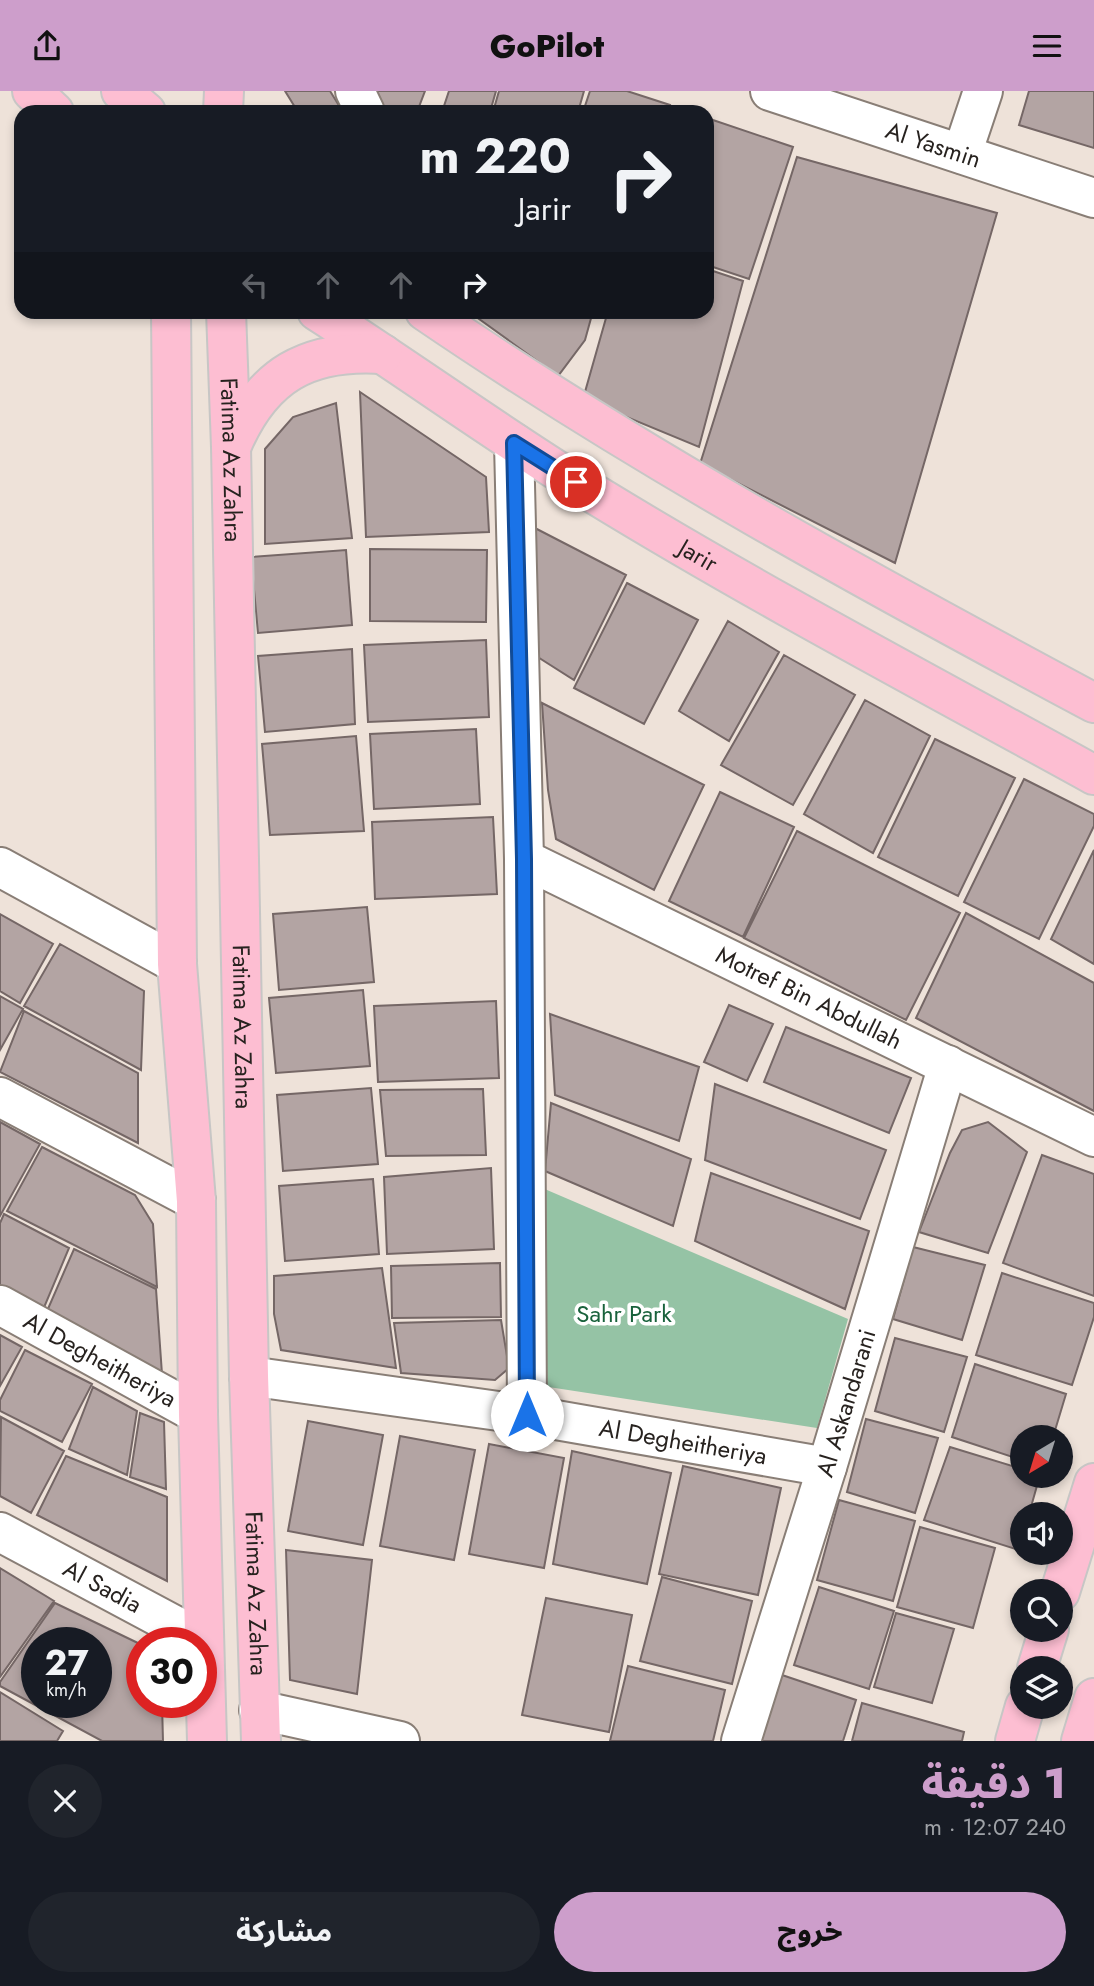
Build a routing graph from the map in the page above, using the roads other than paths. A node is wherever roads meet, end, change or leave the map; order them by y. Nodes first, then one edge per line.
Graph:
1 (32, 91) edge
2 (770, 91) edge
3 (983, 91) edge
4 (47, 105) edge
5 (962, 154) junction
6 (1094, 198) edge
7 (172, 319) edge
8 (226, 319) edge
9 (329, 319) edge
10 (437, 319) edge
11 (383, 354) junction
12 (514, 443) junction
13 (231, 447) junction
14 (1094, 703) edge
15 (1094, 775) edge
16 (524, 859) junction
17 (0, 867) edge
18 (177, 964) junction
19 (948, 1065) junction
20 (0, 1097) edge
21 (1094, 1137) edge
22 (195, 1201) junction
23 (0, 1305) edge
24 (249, 1375) junction
25 (198, 1414) junction
26 (527, 1415) junction
27 (827, 1467) junction
28 (1094, 1483) edge
29 (0, 1532) edge
30 (1064, 1579) edge
31 (178, 1627) edge
32 (204, 1627) edge
33 (1094, 1698) edge
34 (206, 1718) edge
35 (1021, 1719) edge
36 (260, 1725) edge
37 (207, 1741) edge
38 (400, 1741) edge
39 (741, 1741) edge
40 (1015, 1741) edge
41 (1081, 1741) edge

1 - 4 main road
2 - 5 street, Al Yasmin
3 - 5 street
5 - 6 street, Al Yasmin
7 - 18 main road
8 - 13 main road, Fatima Az Zahra
9 - 11 main road, Jarir
10 - 14 main road
11 - 12 main road, Jarir
11 - 13 main road
12 - 15 main road, Jarir
12 - 16 street
13 - 24 main road, Fatima Az Zahra
16 - 19 street, Motref Bin Abdullah
16 - 26 street
17 - 18 street
18 - 22 main road
19 - 21 street, Motref Bin Abdullah
19 - 27 street, Al Askandarani
20 - 22 street
22 - 25 main road
23 - 25 street, Al Degheitheriya
24 - 26 street, Al Degheitheriya
24 - 36 main road, Fatima Az Zahra
25 - 32 main road
26 - 27 street, Al Degheitheriya
27 - 39 street, Al Askandarani
28 - 30 main road
29 - 31 street, Al Sadia
33 - 41 main road
34 - 37 main road
35 - 40 main road
36 - 38 street

